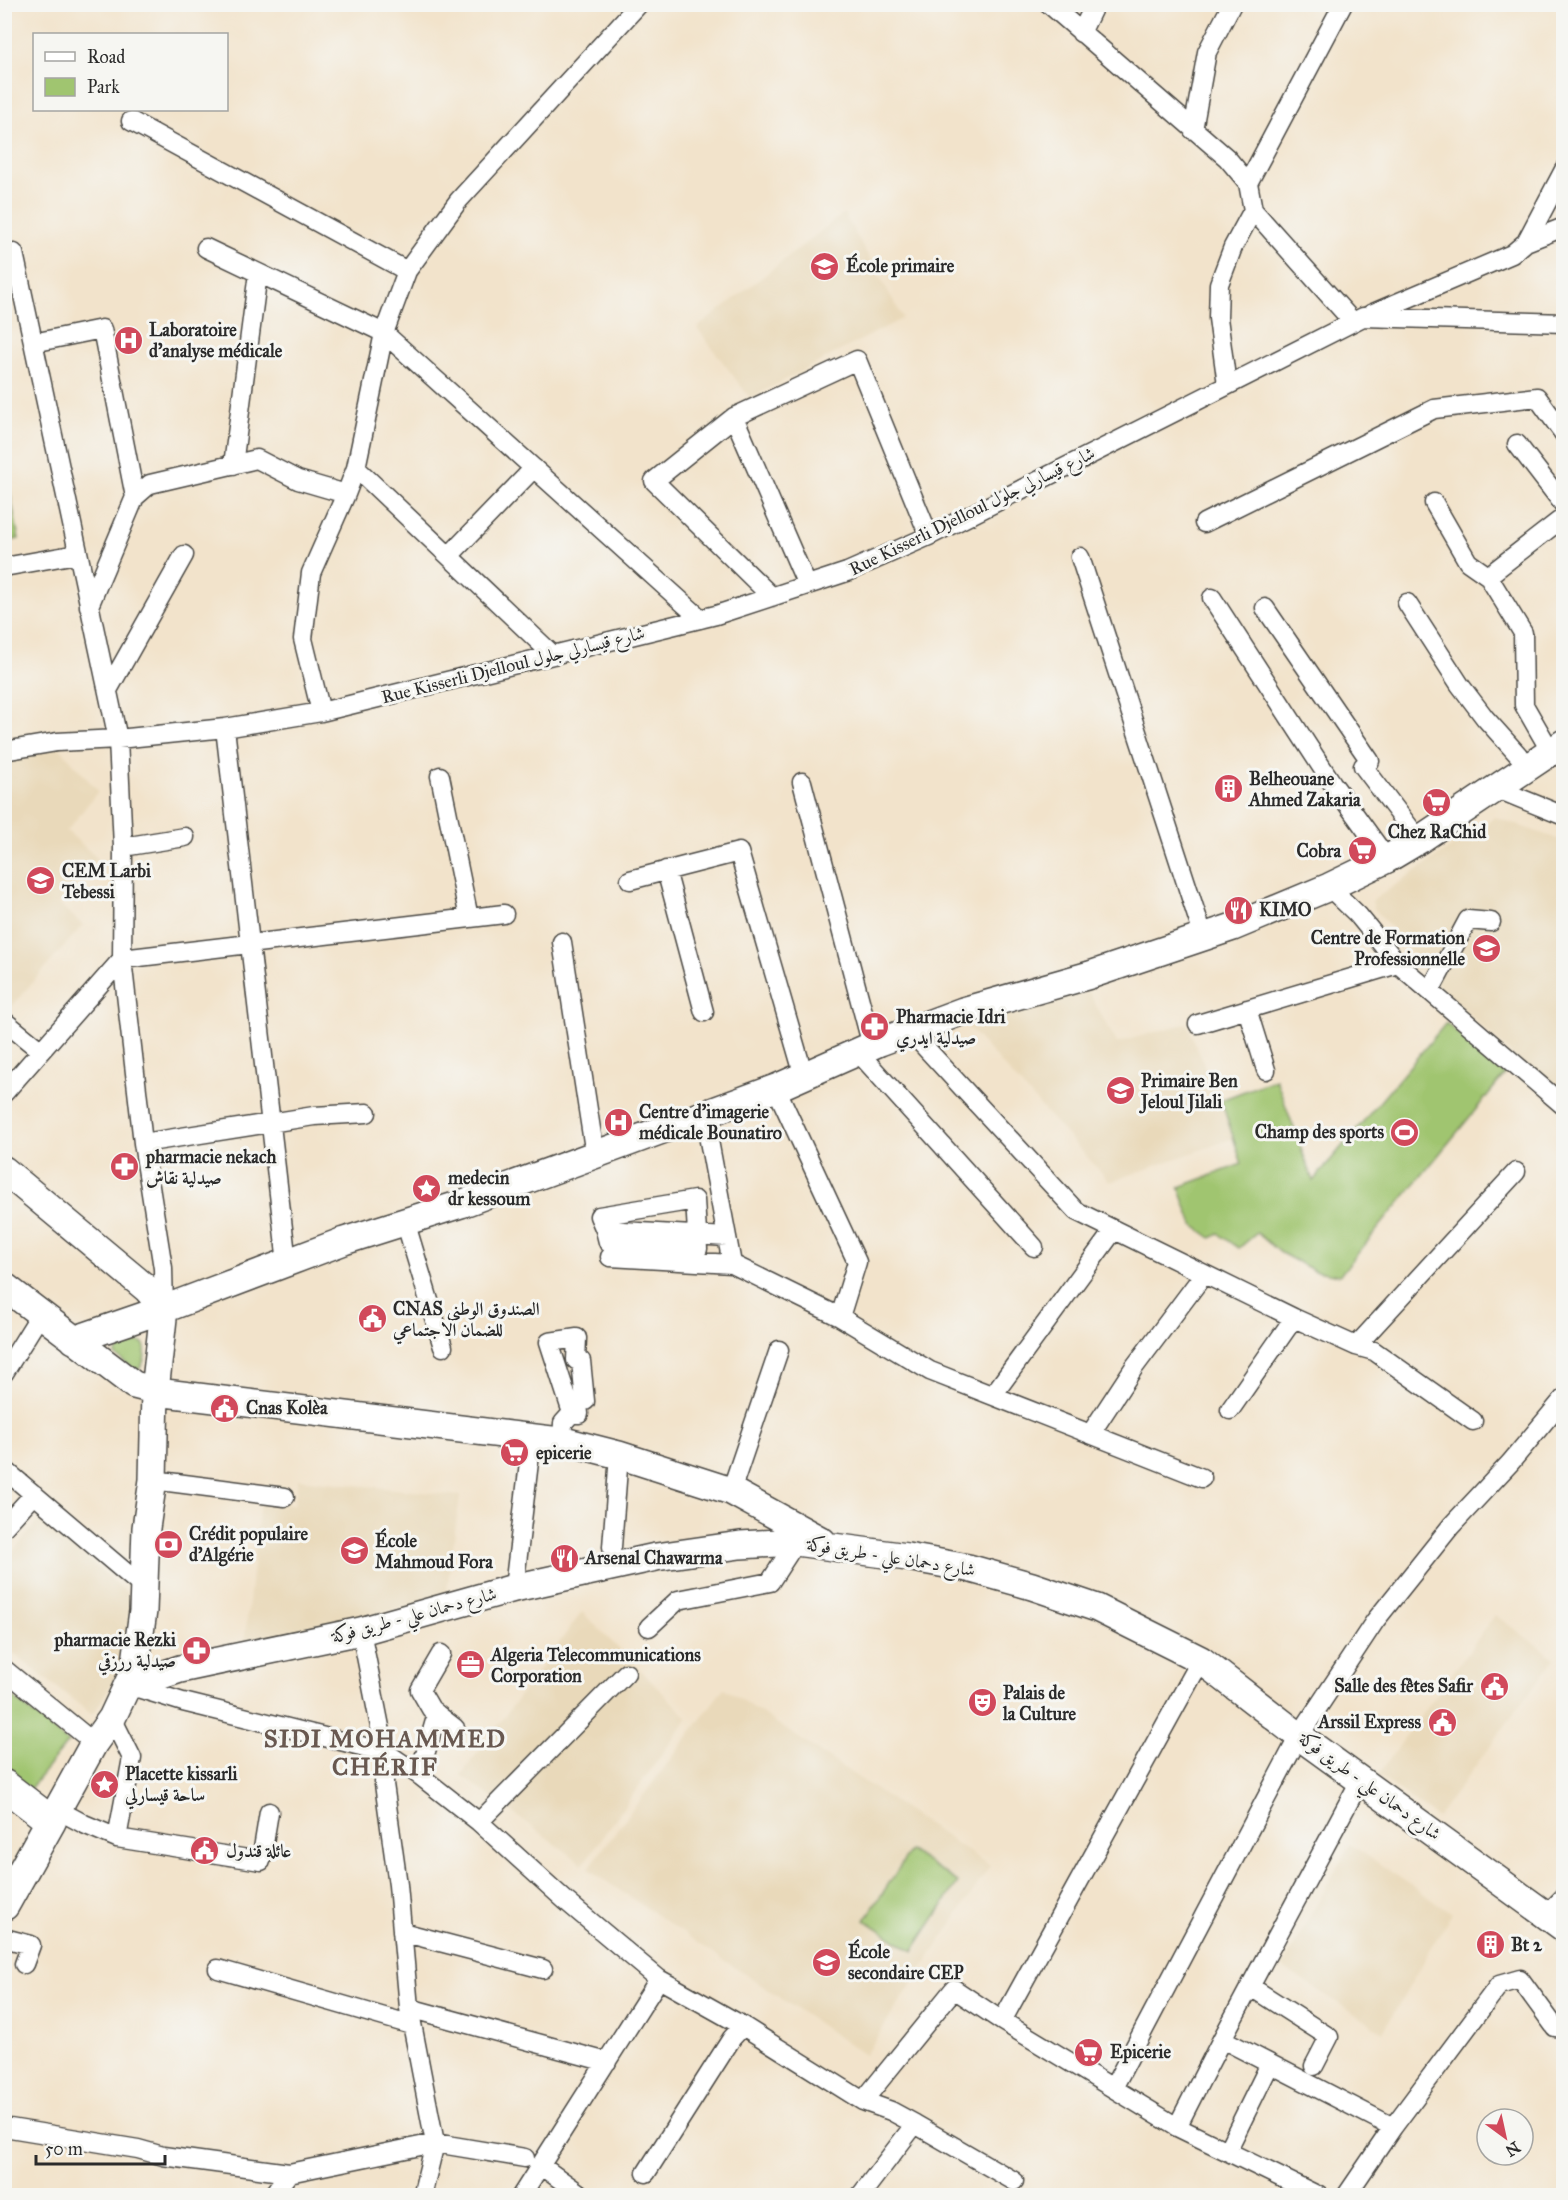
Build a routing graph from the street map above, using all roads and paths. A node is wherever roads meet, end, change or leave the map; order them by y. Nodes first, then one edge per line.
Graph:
1 (639, 4) edge
2 (1049, 4) edge
3 (1095, 4) edge
4 (1232, 4) edge
5 (1343, 4) edge
6 (1081, 33) junction
7 (131, 121) dead end
8 (1193, 130) junction
9 (1563, 170) edge
10 (1248, 183) junction
11 (1253, 210) junction
12 (1563, 227) edge
13 (1526, 242) junction
14 (206, 248) dead end
15 (4, 255) edge
16 (407, 271) junction
17 (258, 273) junction
18 (1358, 319) junction
19 (1563, 323) edge
20 (384, 333) junction
21 (33, 343) junction
22 (1227, 385) junction
23 (734, 417) junction
24 (1563, 434) edge
25 (1517, 444) dead end
26 (233, 465) junction
27 (356, 468) junction
28 (534, 468) junction
29 (346, 494) junction
30 (135, 496) junction
31 (1434, 503) dead end
32 (1563, 505) edge
33 (1563, 517) edge
34 (1204, 523) dead end
35 (929, 536) junction
36 (77, 554) junction
37 (184, 555) dead end
38 (449, 556) junction
39 (1080, 556) dead end
40 (4, 567) edge
41 (1488, 576) junction
42 (807, 585) junction
43 (772, 597) junction
44 (1212, 598) dead end
45 (1407, 603) dead end
46 (89, 606) junction
47 (1265, 608) dead end
48 (701, 619) junction
49 (553, 655) junction
50 (108, 690) junction
51 (321, 712) junction
52 (225, 728) junction
53 (118, 739) junction
54 (1557, 747) edge
55 (4, 751) edge
56 (1528, 766) junction
57 (440, 776) dead end
58 (802, 782) dead end
59 (1495, 788) junction
60 (1563, 816) edge
61 (185, 837) dead end
62 (1419, 840) junction
63 (123, 847) junction
64 (1387, 859) junction
65 (666, 870) junction
66 (630, 880) dead end
67 (1329, 887) junction
68 (504, 914) dead end
69 (469, 918) junction
70 (1491, 922) dead end
71 (1204, 938) junction
72 (249, 942) junction
73 (562, 942) dead end
74 (122, 959) junction
75 (1398, 964) junction
76 (1430, 991) junction
77 (1248, 1009) junction
78 (704, 1012) dead end
79 (4, 1021) edge
80 (1198, 1024) dead end
81 (910, 1031) junction
82 (865, 1049) junction
83 (41, 1051) junction
84 (1266, 1070) dead end
85 (804, 1076) junction
86 (776, 1088) junction
87 (4, 1093) edge
88 (1563, 1106) edge
89 (367, 1113) dead end
90 (704, 1114) junction
91 (272, 1122) junction
92 (143, 1143) junction
93 (595, 1155) junction
94 (4, 1170) edge
95 (1516, 1172) dead end
96 (405, 1221) junction
97 (1114, 1230) junction
98 (698, 1235) junction
99 (727, 1237) junction
100 (1034, 1247) dead end
101 (610, 1257) dead end
102 (287, 1263) junction
103 (732, 1264) junction
104 (1204, 1274) junction
105 (4, 1287) edge
106 (164, 1309) junction
107 (40, 1315) junction
108 (840, 1317) junction
109 (1294, 1318) junction
110 (74, 1340) junction
111 (1356, 1346) junction
112 (443, 1347) dead end
113 (779, 1350) dead end
114 (4, 1373) edge
115 (155, 1391) junction
116 (993, 1395) junction
117 (1563, 1398) edge
118 (1230, 1410) dead end
119 (572, 1413) dead end
120 (1473, 1421) dead end
121 (1091, 1433) junction
122 (532, 1437) junction
123 (562, 1441) junction
124 (619, 1455) junction
125 (4, 1470) edge
126 (1202, 1478) dead end
127 (153, 1480) junction
128 (731, 1491) junction
129 (34, 1494) junction
130 (285, 1497) dead end
131 (4, 1527) edge
132 (796, 1542) junction
133 (830, 1546) junction
134 (612, 1547) dead end
135 (143, 1587) junction
136 (514, 1588) junction
137 (649, 1628) dead end
138 (361, 1631) junction
139 (441, 1654) dead end
140 (1202, 1660) junction
141 (4, 1669) edge
142 (626, 1673) dead end
143 (129, 1686) junction
144 (436, 1714) junction
145 (112, 1718) junction
146 (456, 1728) dead end
147 (1299, 1736) junction
148 (94, 1743) junction
149 (385, 1752) junction
150 (419, 1775) junction
151 (1361, 1779) junction
152 (4, 1785) edge
153 (269, 1812) dead end
154 (55, 1816) junction
155 (479, 1822) junction
156 (117, 1838) junction
157 (8, 1894) edge
158 (1558, 1913) edge
159 (402, 1932) junction
160 (4, 1938) edge
161 (24, 1964) dead end
162 (218, 1969) dead end
163 (543, 1969) dead end
164 (659, 1979) junction
165 (1251, 1987) junction
166 (411, 2017) junction
167 (1002, 2021) junction
168 (743, 2026) junction
169 (1563, 2028) edge
170 (1222, 2039) junction
171 (606, 2062) junction
172 (1270, 2064) junction
173 (1314, 2066) dead end
174 (1113, 2088) junction
175 (863, 2101) junction
176 (915, 2124) junction
177 (4, 2127) edge
178 (1177, 2127) junction
179 (1393, 2127) junction
180 (435, 2143) junction
181 (1227, 2151) junction
182 (533, 2162) junction
183 (646, 2173) dead end
184 (289, 2174) junction
185 (1014, 2181) dead end
186 (868, 2193) edge
187 (272, 2196) edge
188 (422, 2196) edge
189 (521, 2196) edge
190 (583, 2196) edge
191 (1319, 2196) edge
192 (1346, 2196) edge

1 - 16 street
2 - 6 street
3 - 6 street
4 - 8 street
5 - 10 street
6 - 8 street
7 - 16 street
8 - 10 street
9 - 13 street
10 - 11 street
11 - 18 street
11 - 22 street
12 - 13 street
13 - 18 street
14 - 17 street
15 - 21 street
16 - 20 street
17 - 20 street
17 - 26 street
18 - 19 street, Rue Kisserli Djelloul شارع قيسارلي جلول
18 - 22 street, Rue Kisserli Djelloul شارع قيسارلي جلول
20 - 27 street
20 - 28 street
21 - 30 street
21 - 36 street
22 - 35 street, Rue Kisserli Djelloul شارع قيسارلي جلول
23 - 35 street
23 - 42 street
23 - 43 street
24 - 34 street
25 - 32 street
26 - 29 street
26 - 30 street
27 - 29 street
27 - 38 street
28 - 38 street
28 - 48 street
29 - 51 street
30 - 46 street
31 - 41 street
33 - 41 street
35 - 42 street, Rue Kisserli Djelloul شارع قيسارلي جلول
36 - 40 street
36 - 46 street
37 - 50 street
38 - 49 street
39 - 71 street
41 - 54 street
42 - 43 street, Rue Kisserli Djelloul شارع قيسارلي جلول
43 - 48 street, Rue Kisserli Djelloul شارع قيسارلي جلول
44 - 64 street
45 - 56 street
46 - 50 street
47 - 62 street
48 - 49 street, Rue Kisserli Djelloul شارع قيسارلي جلول
49 - 51 street, Rue Kisserli Djelloul شارع قيسارلي جلول
50 - 53 street
51 - 52 street, Rue Kisserli Djelloul شارع قيسارلي جلول
52 - 53 street, Rue Kisserli Djelloul شارع قيسارلي جلول
52 - 72 street
53 - 55 street, Rue Kisserli Djelloul شارع قيسارلي جلول
53 - 63 street
54 - 56 main road
56 - 59 main road
57 - 69 street
58 - 82 street
59 - 60 street
59 - 62 main road
61 - 63 street
62 - 64 main road
63 - 74 street
64 - 67 main road
65 - 66 street
65 - 78 street
65 - 85 street
67 - 71 main road
67 - 75 street
68 - 69 street
69 - 72 street
70 - 76 street
71 - 81 main road
72 - 74 street
72 - 91 street
73 - 93 street
74 - 83 street
74 - 92 street
75 - 76 street
75 - 77 street
76 - 88 street
77 - 80 street
77 - 84 street
79 - 83 street
81 - 82 main road
81 - 97 street
82 - 85 main road
82 - 100 street
83 - 87 street
85 - 86 main road
86 - 90 main road
86 - 108 street
89 - 91 street
90 - 93 main road
90 - 99 street
91 - 92 street
91 - 102 street
92 - 106 street
93 - 96 main road
94 - 106 main road
95 - 111 street
96 - 102 main road
96 - 112 street
97 - 104 street
97 - 116 street
98 - 98 street
98 - 99 street
99 - 103 street
101 - 103 street
102 - 106 main road
103 - 108 street
104 - 109 street
104 - 121 street
105 - 107 main road
106 - 110 main road
106 - 115 main road
107 - 110 main road
107 - 114 street
108 - 116 street
109 - 111 street
109 - 118 street
110 - 115 main road
111 - 120 street
113 - 128 street
115 - 122 main road
115 - 127 main road
116 - 121 street
117 - 147 street
119 - 123 street
121 - 126 street
122 - 123 main road
122 - 136 street
123 - 124 main road
124 - 128 main road
124 - 134 street
125 - 129 street
127 - 130 street
127 - 135 main road
128 - 133 main road
129 - 131 street
129 - 135 street
132 - 133 main road, شارع دحمان علي - طريق فوكة
132 - 136 main road, شارع دحمان علي - طريق فوكة
132 - 137 street
133 - 140 main road, شارع دحمان علي - طريق فوكة
135 - 143 main road
136 - 138 main road, شارع دحمان علي - طريق فوكة
138 - 143 main road, شارع دحمان علي - طريق فوكة
138 - 149 street
139 - 144 street
140 - 147 main road, شارع دحمان علي - طريق فوكة
140 - 167 street
141 - 148 street
142 - 155 street
143 - 145 main road
143 - 149 street
144 - 146 street
144 - 150 street
145 - 148 main road
145 - 156 street
147 - 151 main road, شارع دحمان علي - طريق فوكة
147 - 174 street
148 - 154 main road
149 - 150 street
149 - 159 street
150 - 155 street
151 - 158 main road, شارع دحمان علي - طريق فوكة
151 - 165 street
152 - 154 main road
153 - 156 street
154 - 156 street
154 - 157 main road
155 - 164 street
159 - 163 street
159 - 166 street
160 - 161 street
162 - 166 street
164 - 168 street
164 - 171 street
165 - 170 street
165 - 173 street
166 - 171 street
166 - 180 street
167 - 174 street
167 - 175 street
168 - 175 street
168 - 183 street
169 - 179 street
170 - 172 street
170 - 178 street
171 - 182 street
172 - 179 street
172 - 181 street
174 - 178 street
175 - 176 street
176 - 185 street
176 - 186 street
177 - 184 street
178 - 181 street
179 - 192 street
180 - 182 street
180 - 184 street
180 - 188 street
181 - 191 street
182 - 189 street
182 - 190 street
184 - 187 street

